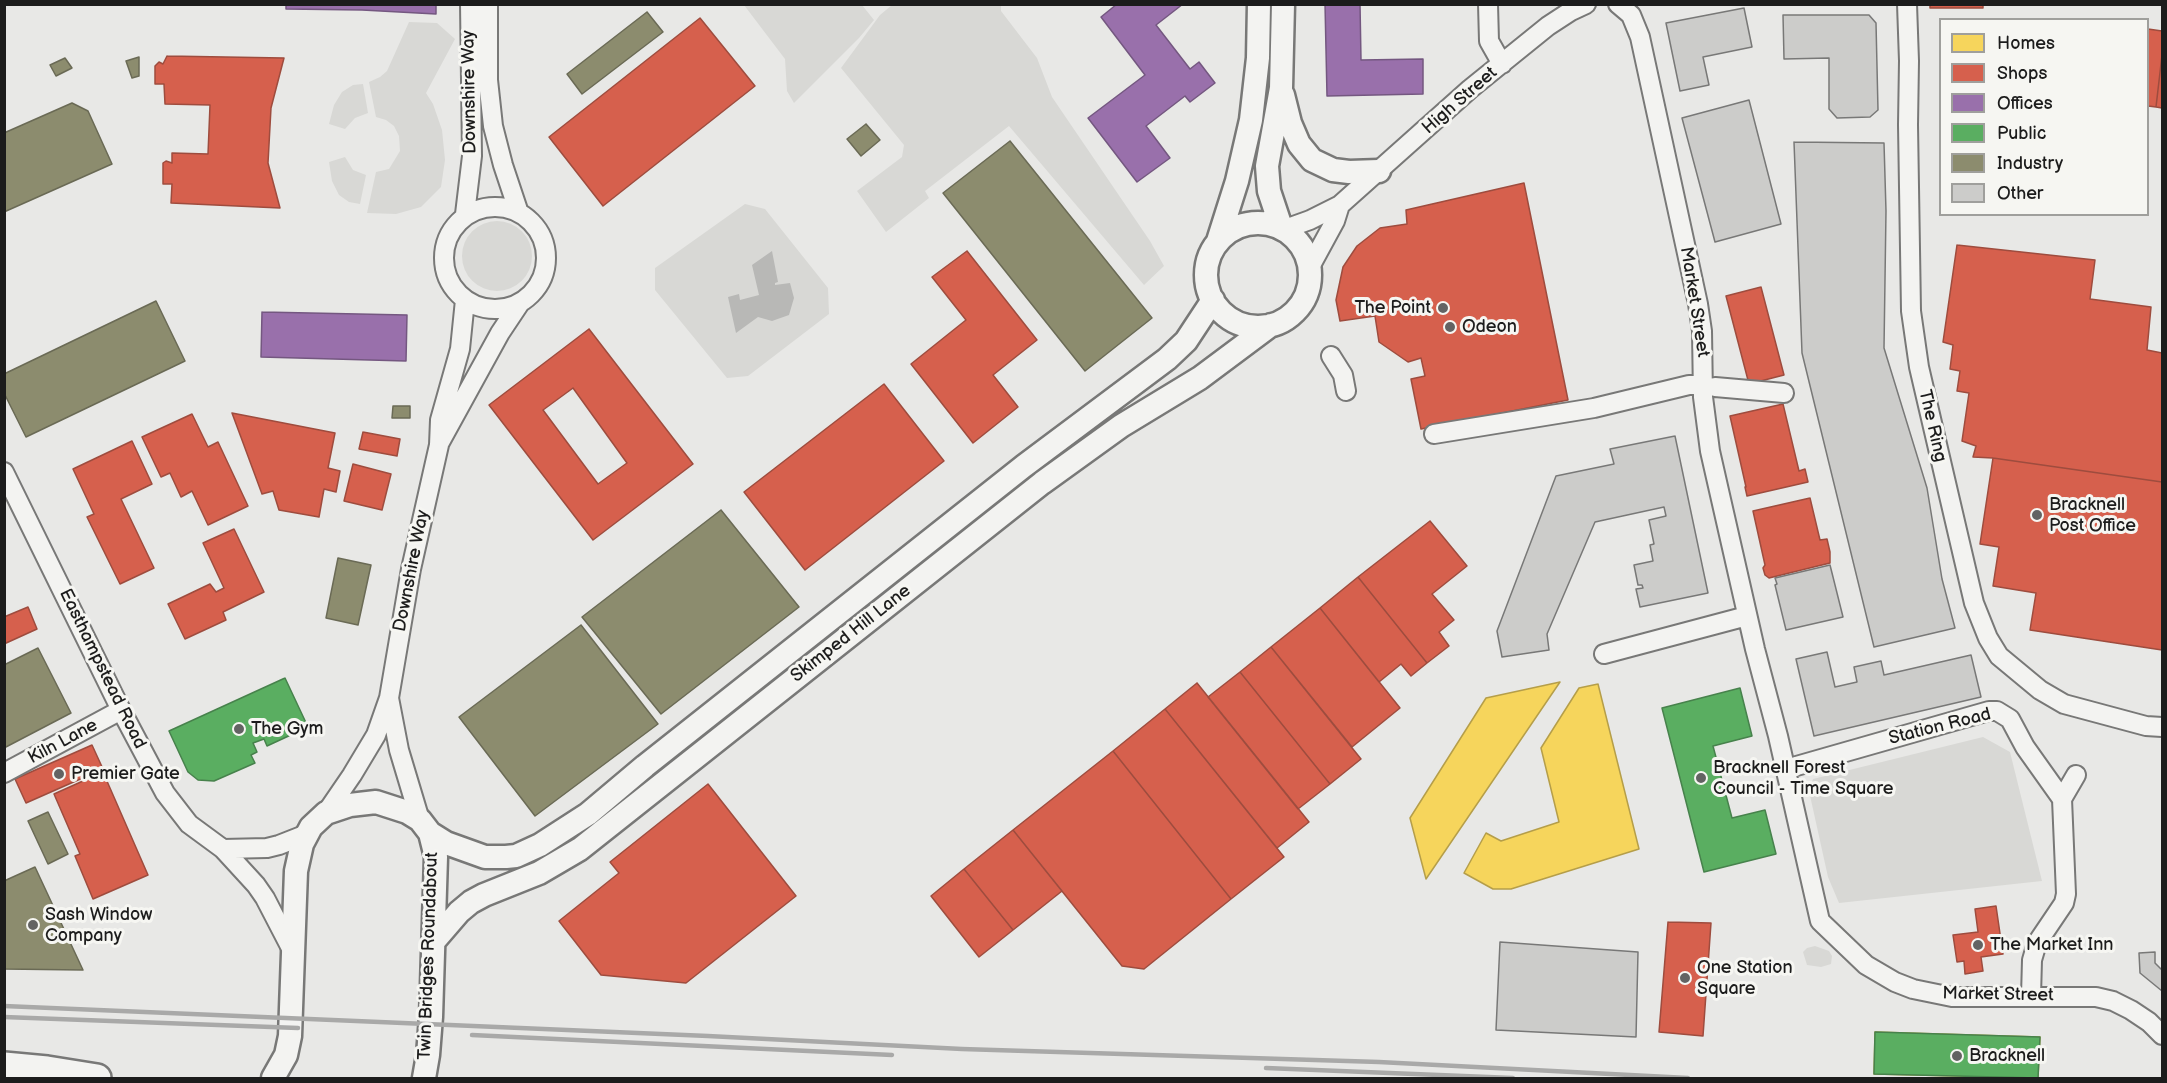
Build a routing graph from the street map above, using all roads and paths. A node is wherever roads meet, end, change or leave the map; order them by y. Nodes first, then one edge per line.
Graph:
1 (470, 4) edge
2 (488, 4) edge
3 (1259, 4) edge
4 (1283, 4) edge
5 (1586, 4) edge
6 (1618, 4) edge
7 (1907, 4) edge
8 (1488, 6) edge
9 (1637, 17) edge
10 (1502, 64) junction
11 (1281, 88) junction
12 (1379, 171) junction
13 (1340, 205) junction
14 (519, 213) junction
15 (465, 214) junction
16 (1283, 228) junction
17 (1218, 241) junction
18 (1310, 267) junction
19 (465, 300) junction
20 (1213, 300) junction
21 (520, 303) junction
22 (1271, 325) junction
23 (1331, 356) dead end
24 (1696, 386) dead end
25 (1715, 387) dead end
26 (1346, 391) dead end
27 (1784, 393) dead end
28 (1434, 434) dead end
29 (439, 445) junction
30 (4, 472) edge
31 (1747, 616) junction
32 (1604, 654) dead end
33 (389, 698) junction
34 (121, 710) junction
35 (2163, 727) edge
36 (1785, 769) junction
37 (4, 773) edge
38 (2076, 775) dead end
39 (2062, 799) junction
40 (326, 813) junction
41 (425, 826) junction
42 (308, 834) junction
43 (223, 849) junction
44 (434, 941) junction
45 (293, 952) junction
46 (2031, 996) junction
47 (2156, 1025) edge
48 (2163, 1035) edge
49 (4, 1066) edge
50 (98, 1078) edge
51 (273, 1078) edge
52 (424, 1078) edge

1 - 15 street, Downshire Way
2 - 14 street, Downshire Way
3 - 17 main road
4 - 11 main road
5 - 10 street, High Street
6 - 9 street
7 - 35 street, The Ring
8 - 10 street
9 - 31 street, Market Street
10 - 12 street, High Street
11 - 12 main road
11 - 16 main road
12 - 13 street, High Street
13 - 16 street, High Street
13 - 18 street, High Street
14 - 15 street
14 - 21 street
15 - 19 street
16 - 17 main road
16 - 18 main road
17 - 20 main road
18 - 22 main road
19 - 21 street
19 - 29 street, Downshire Way
20 - 22 main road
20 - 41 main road, Skimped Hill Lane
21 - 29 street, Downshire Way
22 - 44 main road, Skimped Hill Lane
23 - 26 street
24 - 28 street
25 - 27 street
29 - 33 street, Downshire Way
30 - 34 street, Easthampstead Road
31 - 32 street
31 - 36 street, Market Street
33 - 40 street, Downshire Way
33 - 41 street, Downshire Way
34 - 37 street, Kiln Lane
34 - 43 street, Easthampstead Road
36 - 39 street, Station Road
36 - 46 street, Market Street
38 - 39 street
39 - 46 street
40 - 41 main road
40 - 42 main road
41 - 44 main road, Twin Bridges Roundabout
42 - 43 street
42 - 45 main road
43 - 45 street, Easthampstead Road
44 - 52 main road, Twin Bridges Roundabout
45 - 51 main road
46 - 47 street, Market Street
47 - 48 street, Market Street
49 - 50 highway

